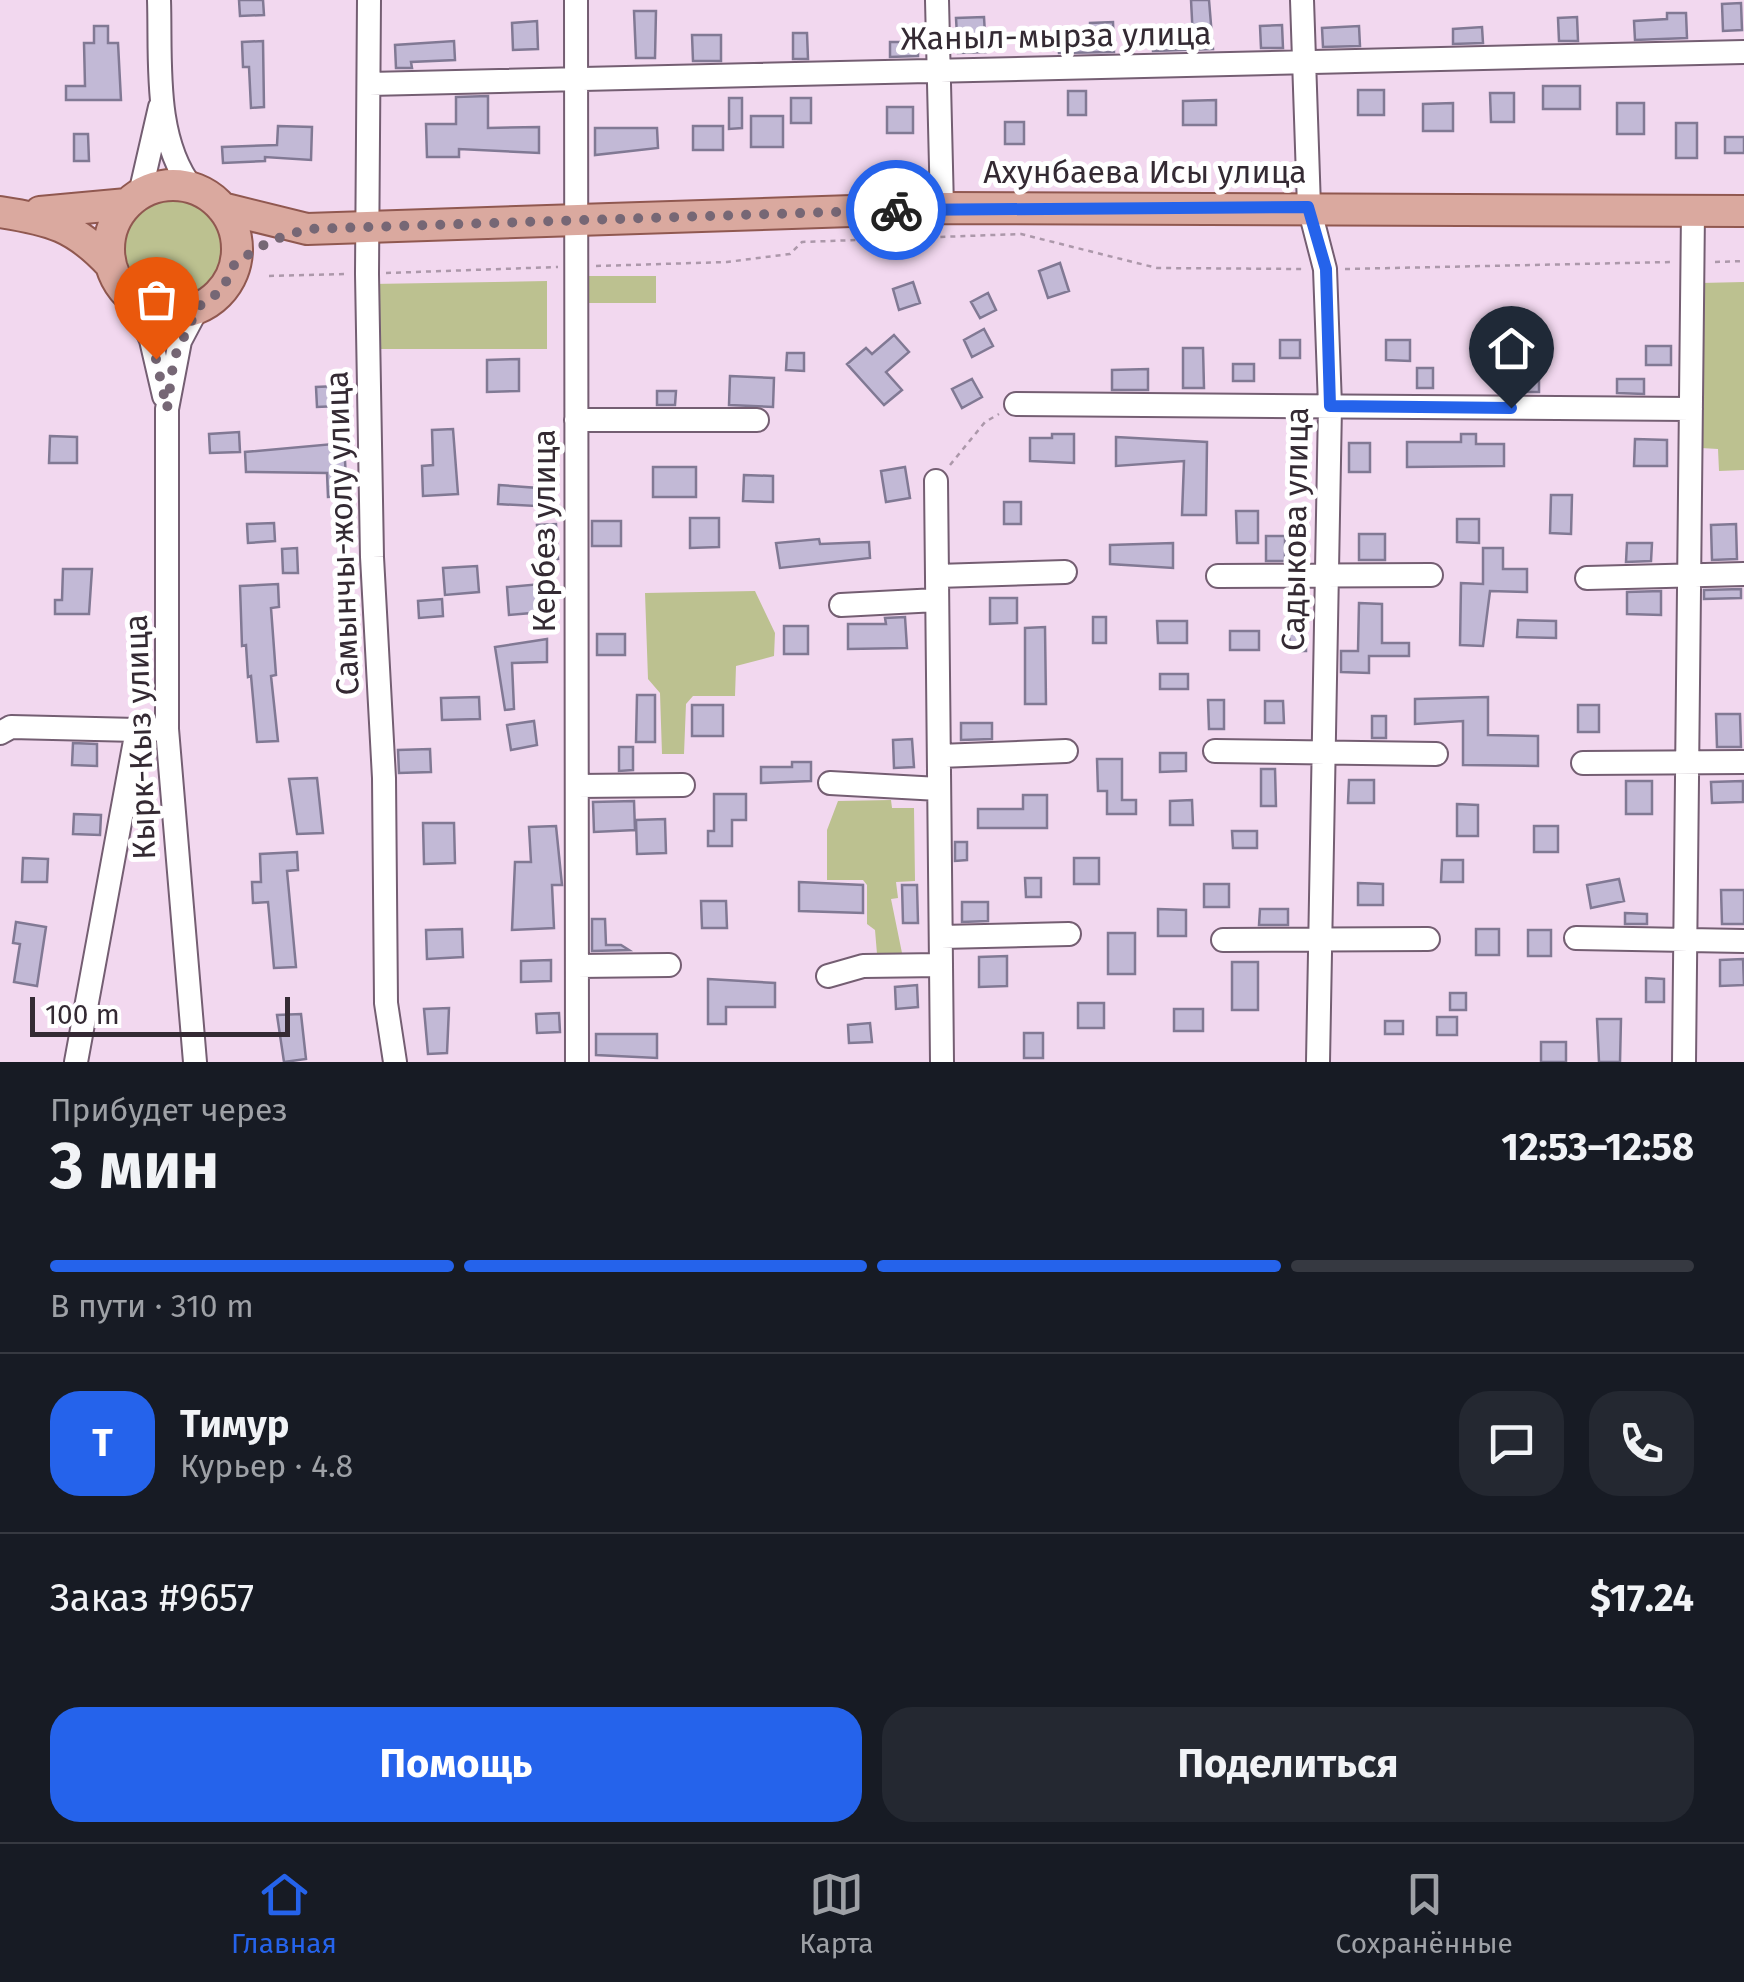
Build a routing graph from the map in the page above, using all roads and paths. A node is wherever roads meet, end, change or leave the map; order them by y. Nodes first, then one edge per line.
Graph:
1 (159, 0) edge
2 (368, 0) edge
3 (576, 0) edge
4 (937, 0) edge
5 (1302, 0) edge
6 (1744, 52) edge
7 (1303, 62) junction
8 (939, 72) junction
9 (576, 77) junction
10 (370, 84) junction
11 (162, 98) junction
12 (192, 188) junction
13 (134, 199) junction
14 (1308, 207) junction
15 (222, 208) junction
16 (942, 208) junction
17 (1692, 211) junction
18 (1744, 211) edge
19 (0, 212) edge
20 (578, 222) junction
21 (368, 228) junction
22 (307, 229) junction
23 (1744, 261) edge
24 (1692, 262) junction
25 (235, 263) junction
26 (111, 265) junction
27 (579, 266) junction
28 (1326, 269) junction
29 (367, 274) junction
30 (269, 276) dead end
31 (132, 298) junction
32 (198, 307) junction
33 (1016, 404) joint
34 (1330, 406) junction
35 (167, 409) junction
36 (1691, 410) junction
37 (576, 420) junction
38 (757, 420) dead end
39 (936, 481) joint
40 (1065, 572) dead end
41 (1744, 574) edge
42 (1431, 575) dead end
43 (937, 576) junction
44 (1218, 576) dead end
45 (1327, 576) junction
46 (1687, 576) junction
47 (1588, 578) dead end
48 (937, 600) junction
49 (842, 605) dead end
50 (167, 729) junction
51 (137, 730) junction
52 (0, 733) edge
53 (1066, 751) dead end
54 (1215, 752) dead end
55 (1324, 752) junction
56 (1436, 754) dead end
57 (939, 756) junction
58 (1686, 760) junction
59 (1744, 762) edge
60 (1583, 763) dead end
61 (830, 783) dead end
62 (683, 785) dead end
63 (577, 786) junction
64 (939, 789) junction
65 (1069, 934) dead end
66 (941, 937) junction
67 (1576, 938) dead end
68 (1428, 939) dead end
69 (1223, 940) dead end
70 (1320, 941) junction
71 (1684, 942) junction
72 (1744, 942) edge
73 (669, 965) dead end
74 (942, 965) junction
75 (577, 966) junction
76 (828, 976) dead end
77 (76, 1062) edge
78 (195, 1062) edge
79 (395, 1062) edge
80 (577, 1062) edge
81 (942, 1062) edge
82 (1318, 1062) edge
83 (1684, 1062) edge

1 - 11 street
2 - 10 street, Самынчы-жолу улица
3 - 9 street, Кербез улица
4 - 8 street
5 - 7 street, Садыкова улица
6 - 7 street, Жаныл-мырза улица
7 - 8 street, Жаныл-мырза улица
7 - 14 street, Садыкова улица
8 - 9 street, Жаныл-мырза улица
8 - 16 street
9 - 10 street, Жаныл-мырза улица
9 - 20 street, Кербез улица
10 - 21 street, Самынчы-жолу улица
11 - 12 street
11 - 13 street
12 - 13 main road
12 - 15 main road
13 - 19 main road
13 - 26 main road
14 - 16 main road, Ахунбаева Исы улица
14 - 17 main road, Ахунбаева Исы улица
14 - 28 street, Садыкова улица
15 - 22 main road, Ахунбаева Исы улица
15 - 25 main road
16 - 20 main road, Ахунбаева Исы улица
17 - 18 main road, Ахунбаева Исы улица
17 - 24 street
19 - 26 main road
20 - 21 main road, Ахунбаева Исы улица
20 - 27 street, Кербез улица
21 - 22 main road, Ахунбаева Исы улица
21 - 29 street, Самынчы-жолу улица
22 - 25 main road, Ахунбаева Исы улица
23 - 24 path
24 - 28 path
24 - 36 street
25 - 32 main road
26 - 31 main road
27 - 28 path
27 - 29 path
27 - 37 street, Кербез улица
28 - 34 street, Садыкова улица
29 - 30 path
29 - 79 street, Самынчы-жолу улица
31 - 32 main road
31 - 35 street, Кырк-Кыз улица
32 - 35 street, Кырк-Кыз улица
33 - 34 street
33 - 39 path
34 - 36 street
34 - 45 street, Садыкова улица
35 - 50 street, Кырк-Кыз улица
36 - 46 street
37 - 38 street
37 - 63 street, Кербез улица
39 - 43 street
40 - 43 street
41 - 46 street
42 - 45 street
43 - 48 street
44 - 45 street
45 - 55 street, Садыкова улица
46 - 47 street
46 - 58 street
48 - 49 street
48 - 57 street
50 - 51 street
50 - 78 street, Кырк-Кыз улица
51 - 52 street
51 - 77 street
53 - 57 street
54 - 55 street
55 - 56 street
55 - 70 street, Садыкова улица
57 - 64 street
58 - 59 street
58 - 60 street
58 - 71 street
61 - 64 street
62 - 63 street
63 - 75 street, Кербез улица
64 - 66 street
65 - 66 street
66 - 74 street
67 - 71 street
68 - 70 street
69 - 70 street
70 - 82 street, Садыкова улица
71 - 72 street
71 - 83 street
73 - 75 street
74 - 76 street
74 - 81 street
75 - 80 street, Кербез улица

